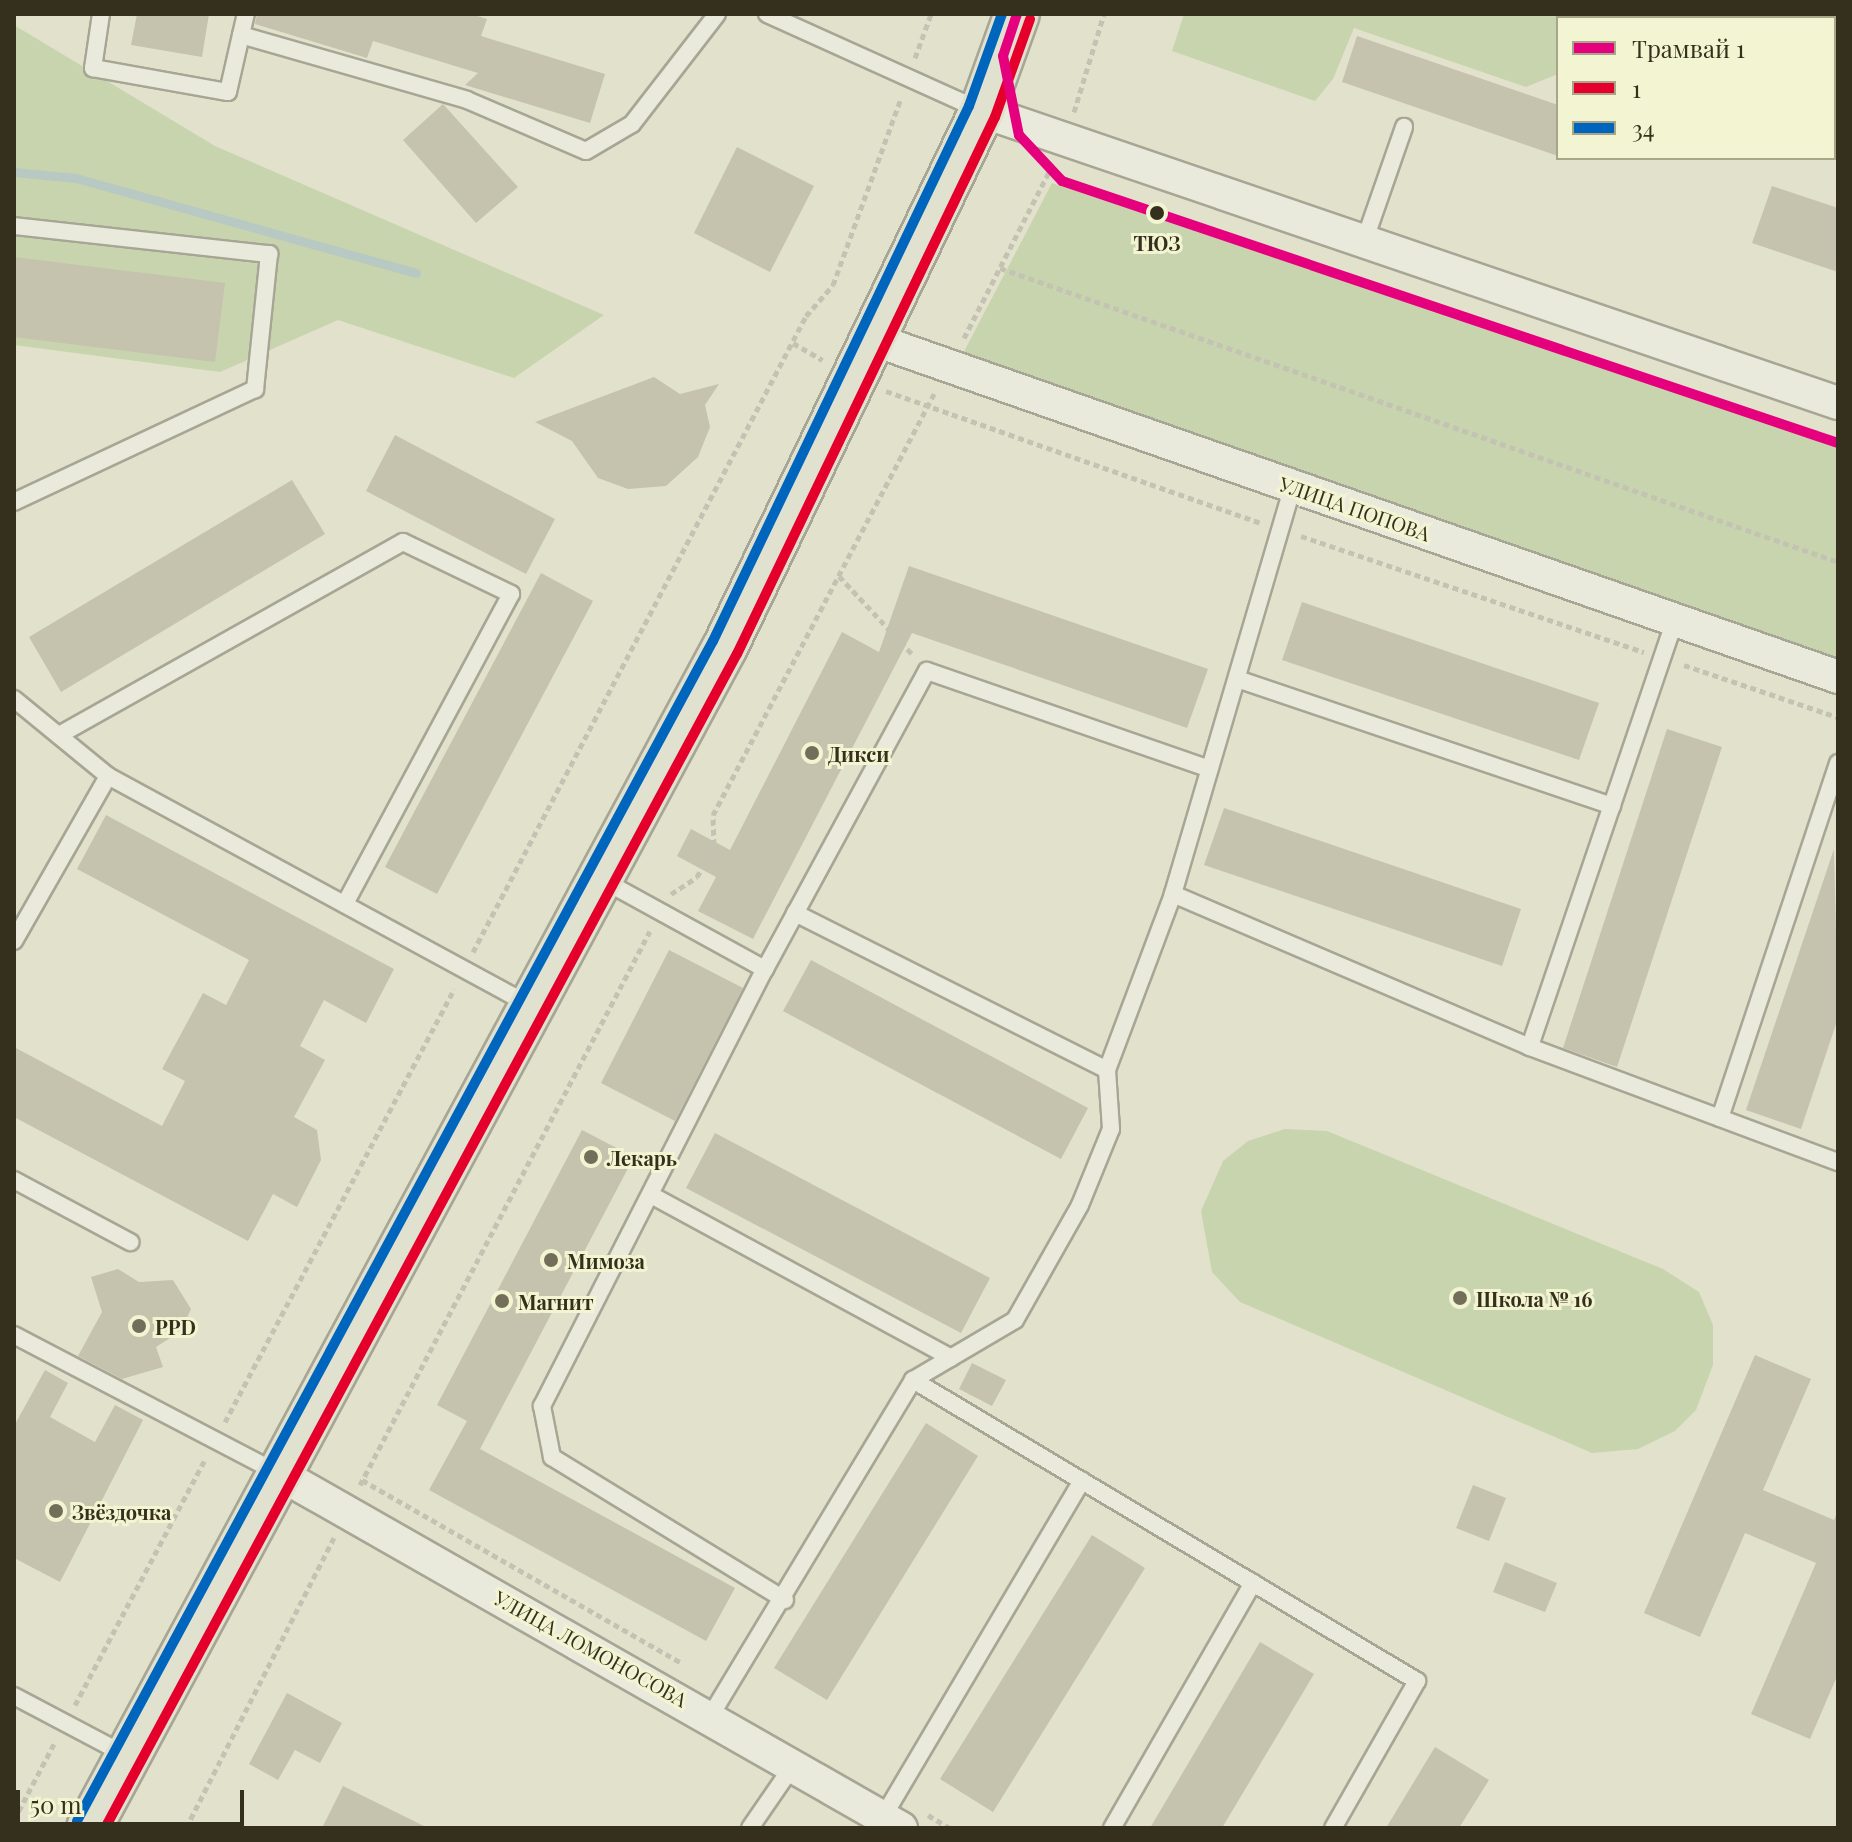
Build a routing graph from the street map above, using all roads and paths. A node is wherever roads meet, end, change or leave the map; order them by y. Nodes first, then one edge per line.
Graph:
1 (101, 14) edge
2 (246, 14) edge
3 (717, 14) edge
4 (767, 14) edge
5 (931, 14) edge
6 (1017, 14) edge
7 (1104, 14) edge
8 (241, 35) junction
9 (908, 78) junction
10 (982, 111) junction
11 (1404, 127) dead end
12 (1066, 139) junction
13 (14, 226) edge
14 (1364, 242) junction
15 (1000, 268) junction
16 (872, 339) junction
17 (949, 366) junction
18 (1838, 403) edge
19 (927, 409) junction
20 (1293, 486) junction
21 (14, 502) edge
22 (1281, 529) junction
23 (1838, 562) edge
24 (839, 576) junction
25 (1675, 620) junction
26 (1662, 658) junction
27 (927, 671) junction
28 (1838, 677) edge
29 (1237, 679) junction
30 (14, 699) edge
31 (1838, 717) edge
32 (59, 735) junction
33 (1838, 763) edge
34 (1210, 769) junction
35 (108, 776) junction
36 (1612, 806) junction
37 (600, 879) junction
38 (1173, 894) junction
39 (345, 904) junction
40 (661, 913) junction
41 (795, 913) junction
42 (14, 941) edge
43 (465, 969) junction
44 (765, 969) junction
45 (531, 1006) junction
46 (1530, 1047) junction
47 (1107, 1070) junction
48 (1720, 1118) junction
49 (1838, 1162) edge
50 (14, 1180) edge
51 (653, 1196) junction
52 (130, 1242) dead end
53 (14, 1335) edge
54 (951, 1358) junction
55 (913, 1380) junction
56 (214, 1443) junction
57 (278, 1473) junction
58 (1082, 1481) junction
59 (346, 1512) junction
60 (1253, 1583) junction
61 (785, 1600) junction
62 (14, 1696) edge
63 (711, 1715) junction
64 (66, 1722) junction
65 (127, 1756) junction
66 (795, 1762) junction
67 (14, 1820) edge
68 (892, 1822) edge
69 (89, 1828) edge
70 (186, 1828) edge
71 (750, 1828) edge
72 (1112, 1828) edge
73 (1333, 1828) edge

1 - 8 lane
2 - 8 lane
3 - 8 lane
4 - 9 lane
5 - 9 path
6 - 10 main road
7 - 12 path
9 - 10 lane
9 - 43 path
10 - 12 street
10 - 16 main road
11 - 14 lane
12 - 14 street
12 - 15 path
13 - 21 lane
14 - 18 street
15 - 17 path
15 - 23 path
16 - 17 street, УЛИЦА ПОПОВА
16 - 37 main road
17 - 19 path
17 - 20 street, УЛИЦА ПОПОВА
19 - 22 path
19 - 24 path
20 - 22 lane
20 - 25 street, УЛИЦА ПОПОВА
22 - 26 path
22 - 29 lane
24 - 27 path
24 - 40 path
25 - 26 lane
25 - 28 street, УЛИЦА ПОПОВА
26 - 31 path
26 - 36 lane
27 - 34 lane
27 - 41 lane
29 - 34 lane
29 - 36 lane
30 - 32 lane
32 - 35 lane
32 - 39 lane
33 - 48 lane
34 - 38 lane
35 - 39 lane
35 - 42 lane
36 - 46 lane
37 - 40 lane
37 - 45 main road
38 - 46 lane
38 - 47 lane
39 - 43 lane
40 - 44 lane
40 - 59 path
41 - 44 lane
41 - 47 lane
43 - 45 lane
43 - 56 path
44 - 51 lane
45 - 57 main road
46 - 48 lane
47 - 54 lane
48 - 49 lane
50 - 52 lane
51 - 54 lane
51 - 61 lane
53 - 56 lane
54 - 55 lane
55 - 58 lane
55 - 61 lane
56 - 57 lane
56 - 64 path
57 - 59 street, УЛИЦА ЛОМОНОСОВА
57 - 65 main road
58 - 60 lane
58 - 68 lane
59 - 63 street, УЛИЦА ЛОМОНОСОВА
59 - 70 path
60 - 72 lane
60 - 73 lane
61 - 63 lane
62 - 64 lane
63 - 66 street, УЛИЦА ЛОМОНОСОВА
64 - 65 lane
64 - 67 path
65 - 69 main road
66 - 68 street, УЛИЦА ЛОМОНОСОВА
66 - 71 lane

